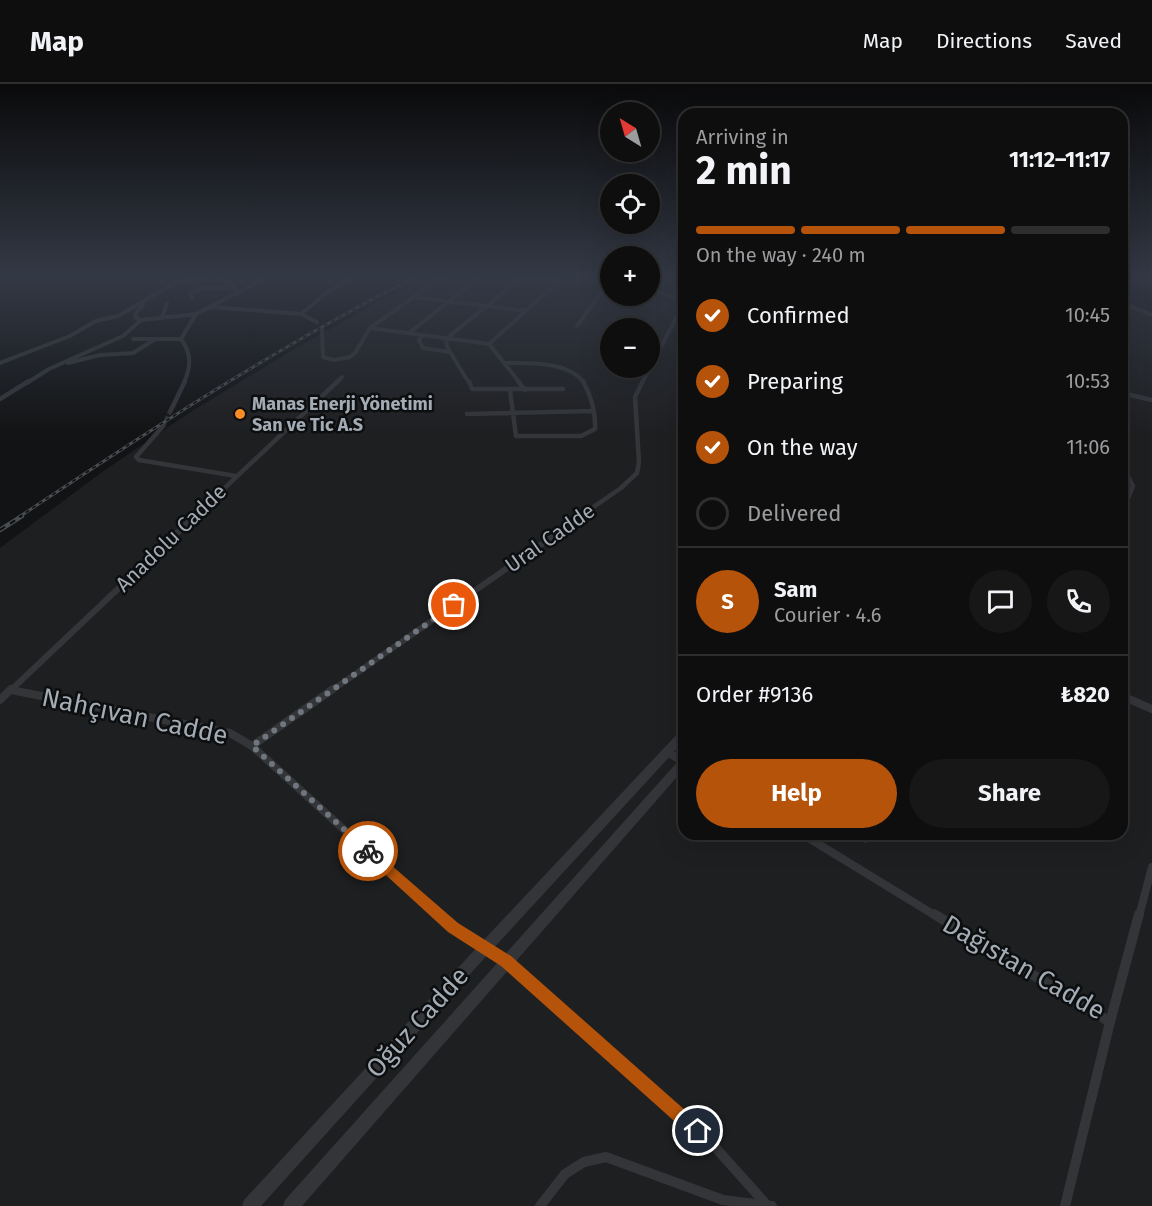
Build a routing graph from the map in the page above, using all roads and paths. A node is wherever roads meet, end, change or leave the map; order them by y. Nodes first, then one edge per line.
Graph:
1 (80, 330) edge
2 (129, 330) edge
3 (186, 330) edge
4 (322, 330) edge
5 (369, 330) edge
6 (388, 330) edge
7 (412, 330) edge
8 (457, 330) edge
9 (504, 330) edge
10 (670, 330) edge
11 (409, 333) junction
12 (422, 335) junction
13 (133, 339) dead end
14 (181, 339) junction
15 (446, 339) junction
16 (154, 340) junction
17 (489, 344) junction
18 (450, 352) junction
19 (0, 363) edge
20 (60, 363) junction
21 (505, 363) junction
22 (342, 377) dead end
23 (563, 389) dead end
24 (510, 390) junction
25 (525, 390) junction
26 (1128, 394) edge
27 (0, 399) edge
28 (1152, 400) edge
29 (171, 410) tunnel mouth
30 (594, 411) junction
31 (513, 412) junction
32 (467, 414) dead end
33 (163, 426) tunnel mouth
34 (236, 476) junction
35 (1128, 478) edge
36 (1128, 497) edge
37 (11, 690) junction
38 (1128, 699) edge
39 (0, 700) edge
40 (1152, 709) edge
41 (678, 740) edge
42 (252, 746) junction
43 (667, 752) junction
44 (678, 758) edge
45 (678, 769) edge
46 (812, 840) edge
47 (1152, 867) edge
48 (484, 948) junction
49 (506, 961) junction
50 (1110, 1022) junction
51 (769, 1205) edge
52 (250, 1206) edge
53 (291, 1206) edge
54 (540, 1206) edge
55 (1065, 1206) edge

1 - 19 street
2 - 20 street
3 - 14 street
4 - 5 street
6 - 11 street
7 - 11 street
8 - 15 street
9 - 17 street
10 - 42 street, Ural Cadde
11 - 12 street
12 - 15 street
12 - 18 street
13 - 16 street
14 - 16 street
14 - 29 street
15 - 17 street
15 - 18 street
16 - 20 street
17 - 21 street
18 - 24 street
20 - 27 street
21 - 25 street
21 - 30 street
22 - 34 street, Anadolu Cadde
23 - 25 street
24 - 25 street
24 - 31 street
26 - 28 street
30 - 31 street
30 - 31 street
31 - 32 street
33 - 34 street
34 - 37 street, Anadolu Cadde
35 - 36 street
37 - 39 street, Anadolu Cadde
37 - 42 street, Nahçıvan Cadde
38 - 40 street
41 - 43 street, Oğuz Cadde
42 - 48 street, Nahçıvan Cadde
43 - 44 street
43 - 48 street, Oğuz Cadde
45 - 49 street, Oğuz Cadde
46 - 50 street, Dağıstan Cadde
47 - 50 street, Dağıstan Cadde
48 - 49 street, Nahçıvan Cadde
48 - 52 street, Oğuz Cadde
49 - 51 street, Nahçıvan Cadde
49 - 53 street, Oğuz Cadde
50 - 55 street
51 - 54 street

